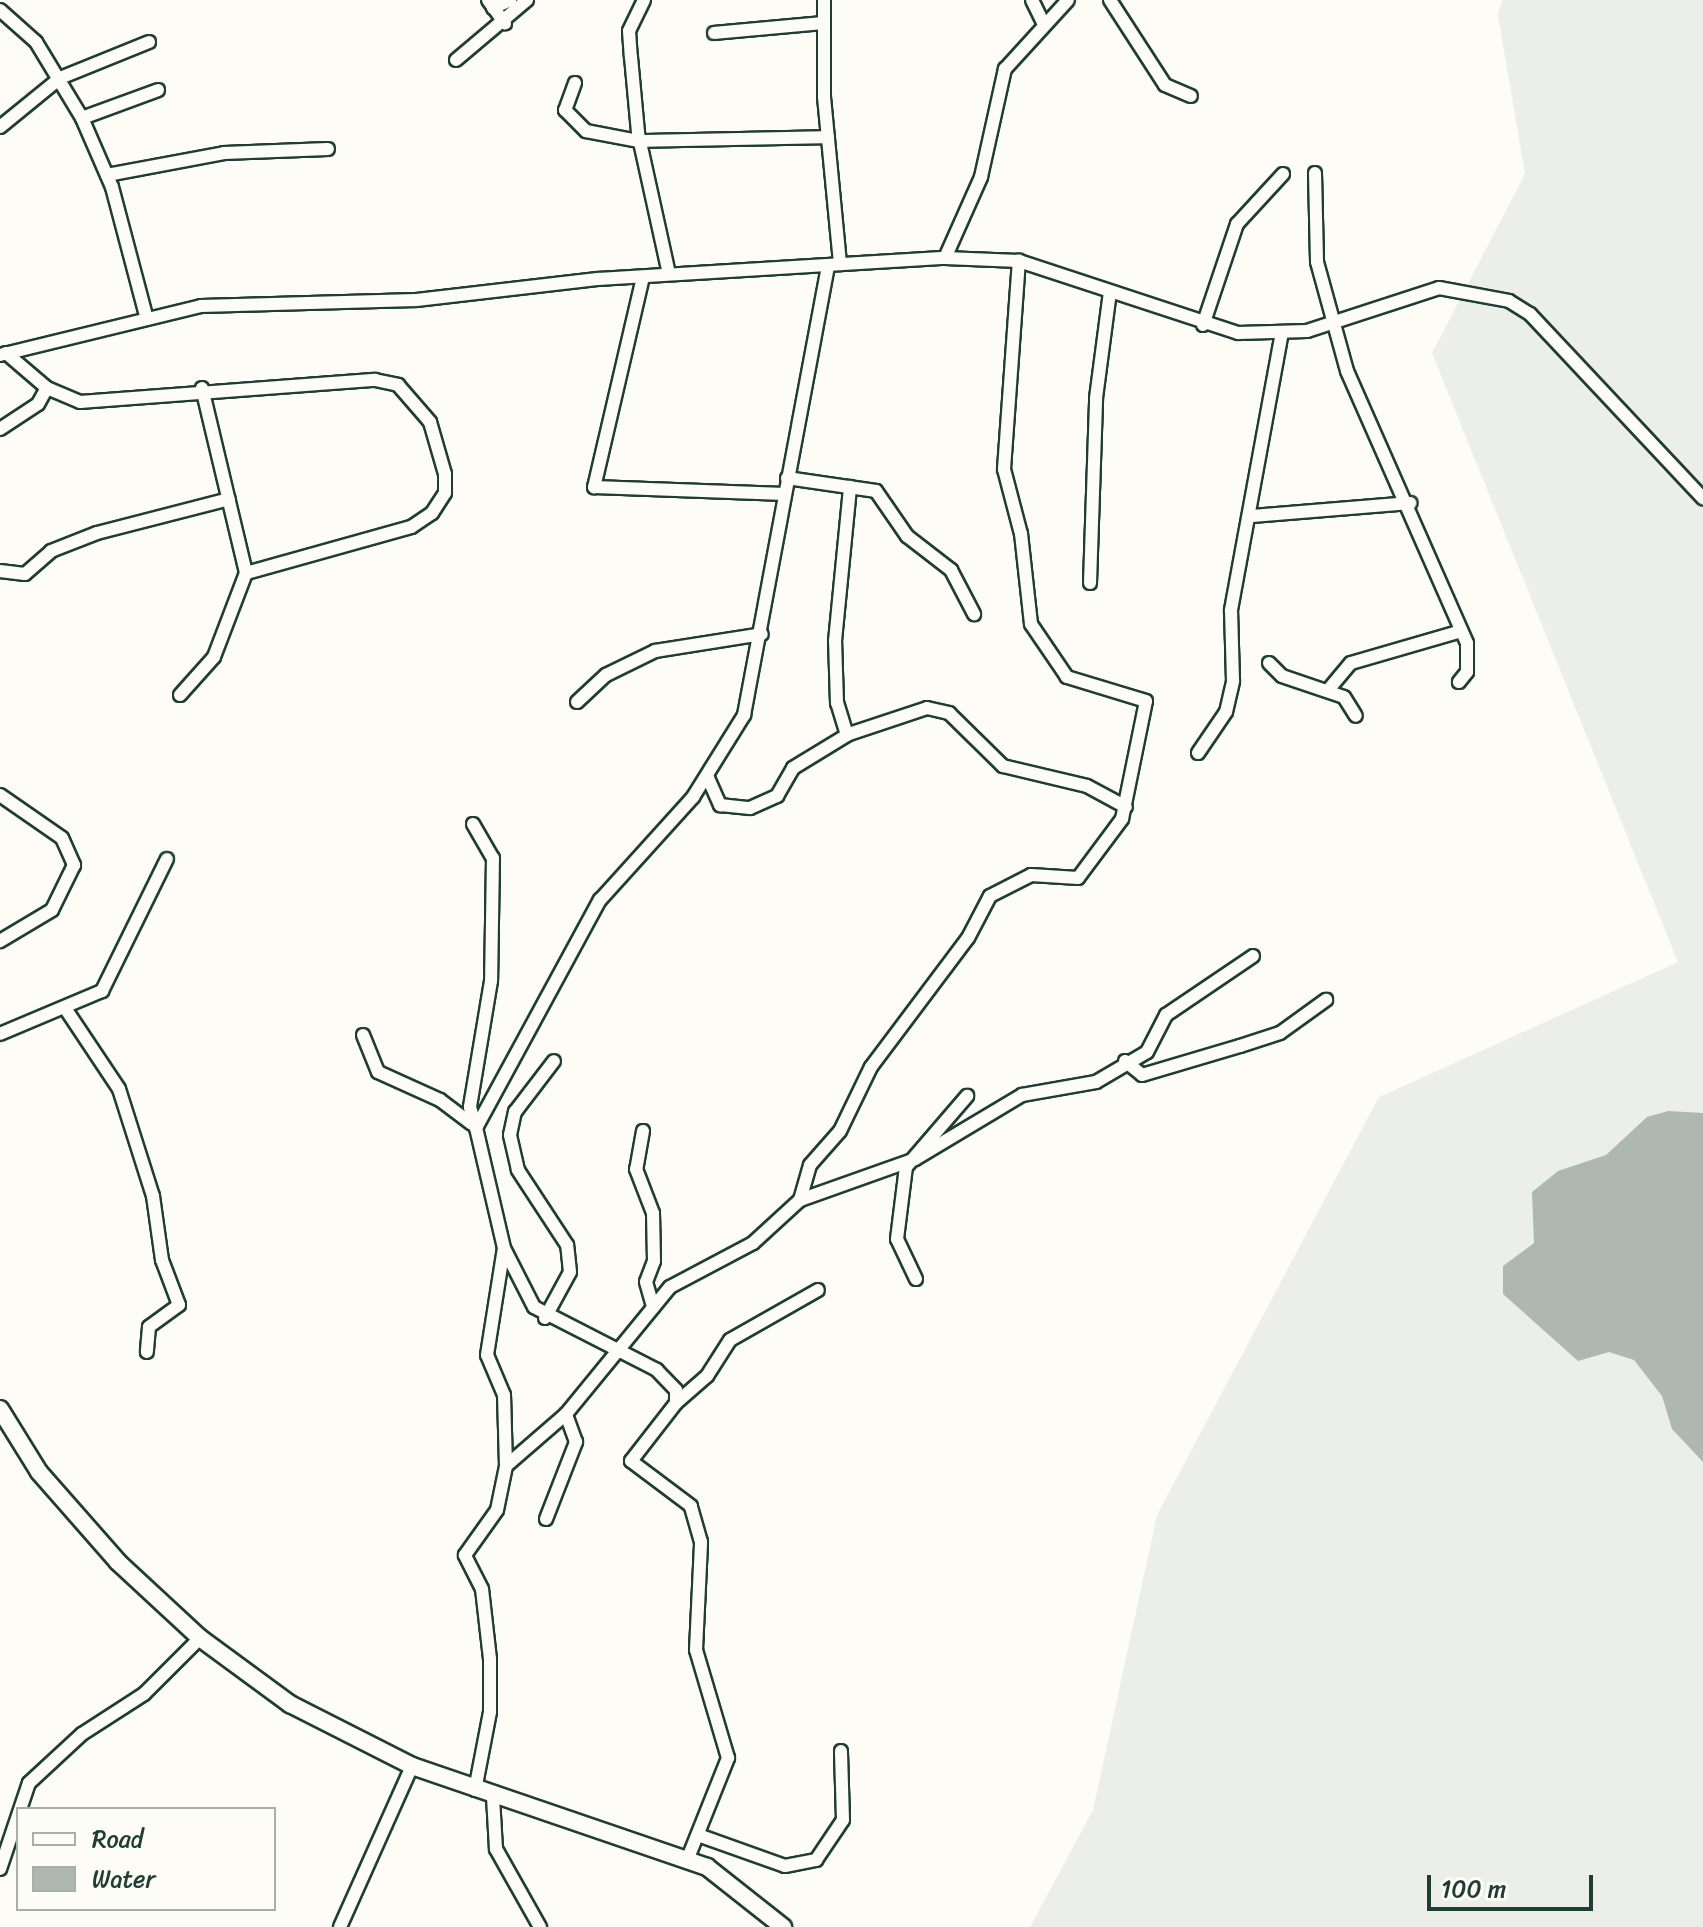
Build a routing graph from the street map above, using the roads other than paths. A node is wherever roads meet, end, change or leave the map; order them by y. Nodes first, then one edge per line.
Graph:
1 (510, 0) edge
2 (527, 0) edge
3 (644, 0) edge
4 (824, 0) edge
5 (1032, 0) edge
6 (1068, 0) edge
7 (1110, 0) edge
8 (490, 4) edge
9 (0, 10) edge
10 (505, 23) junction
11 (823, 23) junction
12 (1043, 23) junction
13 (714, 33) dead end
14 (149, 42) dead end
15 (456, 60) dead end
16 (60, 78) junction
17 (575, 83) dead end
18 (158, 90) dead end
19 (1191, 96) dead end
20 (82, 118) junction
21 (0, 127) edge
22 (828, 137) junction
23 (639, 141) junction
24 (328, 149) dead end
25 (1315, 173) dead end
26 (1283, 174) dead end
27 (107, 175) junction
28 (945, 258) junction
29 (1019, 261) junction
30 (834, 265) junction
31 (669, 274) junction
32 (643, 277) junction
33 (1110, 292) junction
34 (146, 316) junction
35 (1335, 322) junction
36 (1203, 325) junction
37 (1282, 333) junction
38 (3, 354) edge
39 (47, 388) junction
40 (202, 388) junction
41 (0, 429) edge
42 (787, 478) junction
43 (850, 487) junction
44 (785, 494) junction
45 (1703, 498) edge
46 (229, 499) junction
47 (1410, 503) junction
48 (1252, 516) junction
49 (0, 571) edge
50 (246, 573) junction
51 (1090, 583) dead end
52 (974, 614) dead end
53 (1461, 631) junction
54 (762, 634) junction
55 (1269, 663) dead end
56 (1459, 682) dead end
57 (1329, 689) junction
58 (180, 695) dead end
59 (577, 702) dead end
60 (1356, 716) dead end
61 (847, 735) junction
62 (1198, 753) dead end
63 (708, 778) junction
64 (0, 795) edge
65 (1126, 807) junction
66 (473, 824) dead end
67 (167, 859) dead end
68 (0, 941) edge
69 (1253, 956) dead end
70 (1326, 1000) dead end
71 (65, 1008) junction
72 (0, 1034) edge
73 (363, 1035) dead end
74 (554, 1061) dead end
75 (1125, 1061) junction
76 (967, 1096) dead end
77 (474, 1126) junction
78 (643, 1131) dead end
79 (915, 1159) junction
80 (800, 1200) junction
81 (504, 1248) junction
82 (916, 1279) dead end
83 (818, 1290) dead end
84 (653, 1307) junction
85 (545, 1318) junction
86 (612, 1350) junction
87 (147, 1352) dead end
88 (676, 1403) junction
89 (0, 1409) edge
90 (566, 1414) junction
91 (506, 1466) junction
92 (546, 1519) dead end
93 (200, 1638) junction
94 (841, 1751) dead end
95 (412, 1766) junction
96 (475, 1790) junction
97 (493, 1797) junction
98 (17, 1807) edge
99 (16, 1811) edge
100 (698, 1835) junction
101 (688, 1858) junction
102 (0, 1869) edge
103 (340, 1927) edge
104 (540, 1927) edge
105 (783, 1927) edge

1 - 8 street
2 - 10 street
3 - 23 street
4 - 11 street
5 - 12 street
6 - 12 street
7 - 19 street
8 - 10 street
9 - 16 street
10 - 15 street
11 - 13 street
11 - 22 street
12 - 28 street
14 - 16 street
16 - 20 street
16 - 21 street
17 - 23 street
18 - 20 street
20 - 27 street
22 - 23 street
22 - 30 street
23 - 31 street
24 - 27 street
25 - 35 street
26 - 36 street
27 - 34 street
28 - 29 street
28 - 30 street
29 - 33 street
29 - 65 street
30 - 31 street
30 - 42 street
31 - 32 street
32 - 34 street
32 - 44 street
33 - 36 street
33 - 51 street
34 - 38 street
35 - 37 street
35 - 45 street
35 - 47 street
36 - 37 street
37 - 48 street
38 - 39 street
39 - 40 street
39 - 41 street
40 - 46 street
40 - 50 street
42 - 43 street
42 - 44 street
43 - 52 street
43 - 61 street
44 - 54 street
46 - 49 street
46 - 50 street
47 - 48 street
47 - 53 street
48 - 62 street
50 - 58 street
53 - 56 street
53 - 57 street
54 - 59 street
54 - 63 street
55 - 57 street
57 - 60 street
61 - 63 street
61 - 65 street
63 - 77 street
64 - 68 street
65 - 80 street
66 - 77 street
67 - 71 street
69 - 75 street
70 - 75 street
71 - 72 street
71 - 87 street
73 - 77 street
74 - 85 street
75 - 79 street
76 - 79 street
77 - 81 street
78 - 84 street
79 - 80 street
79 - 82 street
80 - 84 street
81 - 85 street
81 - 91 street
83 - 88 street
84 - 86 street
85 - 86 street
86 - 88 street
86 - 90 street
88 - 100 street
89 - 93 street
90 - 91 street
90 - 92 street
91 - 96 street
93 - 95 street
93 - 98 street
94 - 100 street
95 - 96 street
95 - 103 street
96 - 97 street
97 - 101 street
97 - 104 street
99 - 102 street
100 - 101 street
101 - 105 street

